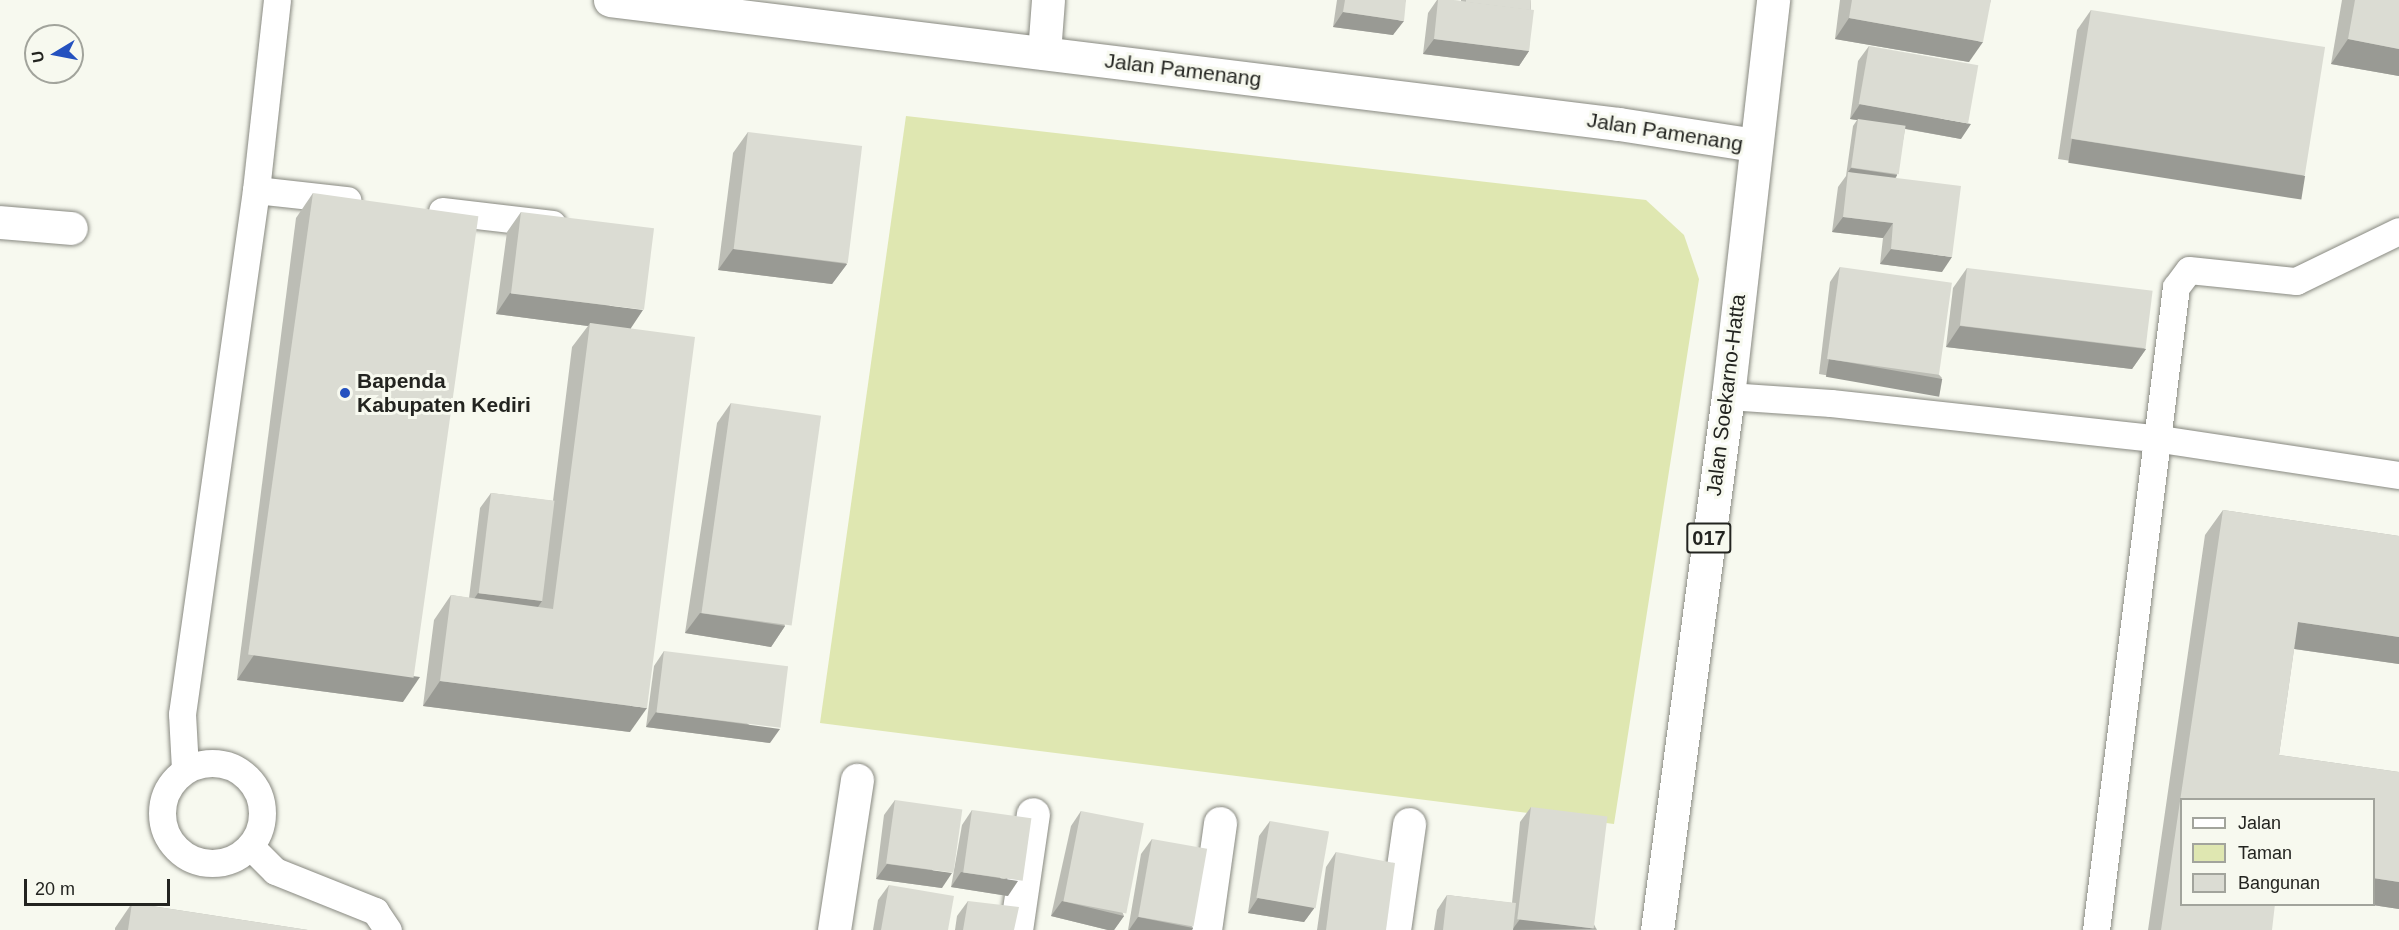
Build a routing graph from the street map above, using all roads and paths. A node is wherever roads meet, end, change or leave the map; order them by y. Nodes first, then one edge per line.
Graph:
1 (277, 0) edge
2 (610, 0) edge
3 (1048, 0) edge
4 (1773, 0) edge
5 (1044, 53) junction
6 (1755, 145) junction
7 (256, 190) junction
8 (372, 203) edge
9 (418, 209) edge
10 (0, 222) edge
11 (580, 227) edge
12 (71, 228) dead end
13 (2399, 231) edge
14 (1728, 396) junction
15 (2154, 438) junction
16 (2399, 475) edge
17 (185, 770) junction
18 (857, 780) dead end
19 (1033, 814) dead end
20 (1220, 823) dead end
21 (1409, 824) dead end
22 (250, 846) junction
23 (388, 930) edge
24 (834, 930) edge
25 (1016, 930) edge
26 (1205, 930) edge
27 (1394, 930) edge
28 (1657, 930) edge
29 (2096, 930) edge

1 - 7 lane
2 - 5 main road, Jalan Pamenang
3 - 5 main road
4 - 6 main road, 017
5 - 6 main road, Jalan Pamenang
6 - 14 main road, Jalan Soekarno-Hatta / 017
7 - 8 lane
7 - 17 lane
9 - 11 lane
10 - 12 main road
13 - 15 lane
14 - 15 lane
14 - 28 main road, Jalan Soekarno-Hatta / 017
15 - 16 lane
15 - 29 lane
17 - 22 lane
17 - 22 lane
18 - 24 main road
19 - 25 main road
20 - 26 main road
21 - 27 main road
22 - 23 lane

